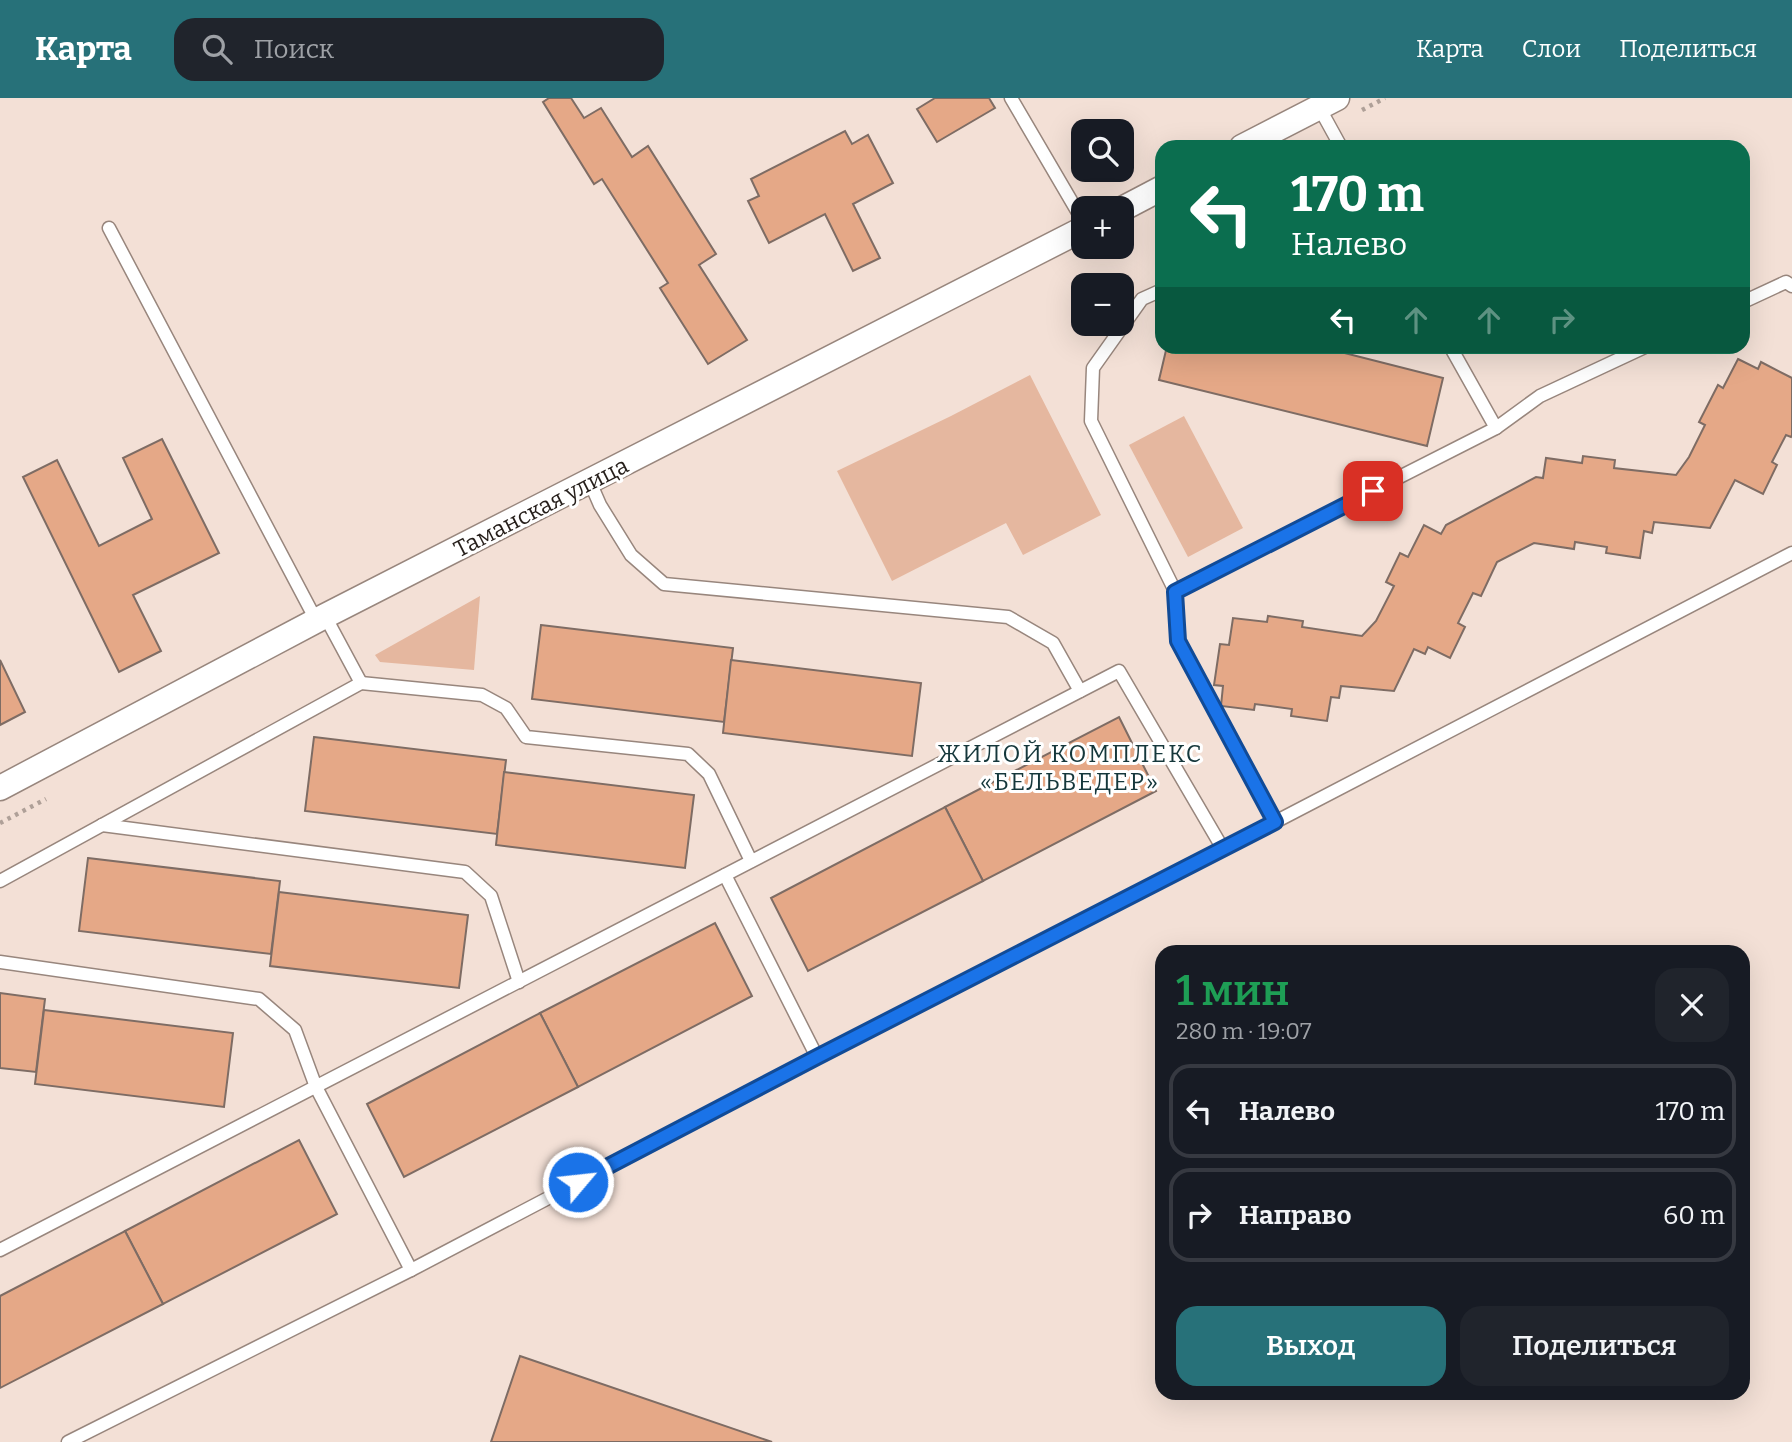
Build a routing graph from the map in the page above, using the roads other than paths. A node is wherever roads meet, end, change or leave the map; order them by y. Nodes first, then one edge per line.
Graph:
1 (1011, 98) edge
2 (1328, 103) edge
3 (1256, 140) edge
4 (1339, 140) edge
5 (1155, 192) edge
6 (1071, 200) edge
7 (1134, 203) edge
8 (109, 228) dead end
9 (1071, 235) edge
10 (1792, 286) edge
11 (1155, 293) edge
12 (1750, 299) edge
13 (1454, 354) edge
14 (1630, 354) edge
15 (1496, 428) junction
16 (590, 482) junction
17 (1792, 553) edge
18 (1175, 592) junction
19 (321, 618) junction
20 (361, 683) junction
21 (1080, 691) junction
22 (0, 788) edge
23 (1275, 822) junction
24 (102, 825) junction
25 (1223, 849) junction
26 (751, 861) junction
27 (725, 875) junction
28 (0, 881) edge
29 (0, 962) edge
30 (519, 982) junction
31 (817, 1057) junction
32 (316, 1087) junction
33 (0, 1250) edge
34 (411, 1270) junction
35 (68, 1442) edge

1 - 6 lane
2 - 3 street
2 - 4 lane
5 - 7 street
8 - 19 lane
9 - 16 street, Таманская улица
10 - 12 lane
11 - 18 lane
13 - 15 lane
14 - 15 lane
15 - 18 lane
16 - 19 street, Таманская улица
16 - 21 lane
17 - 23 lane
18 - 23 lane
19 - 20 lane
19 - 22 street, Таманская улица
20 - 24 lane
20 - 26 lane
21 - 25 lane
21 - 26 lane
23 - 25 lane
24 - 28 lane
24 - 30 lane
25 - 31 lane
26 - 27 lane
27 - 30 lane
27 - 31 lane
29 - 32 lane
30 - 32 lane
31 - 34 lane
32 - 33 lane
32 - 34 lane
34 - 35 lane

